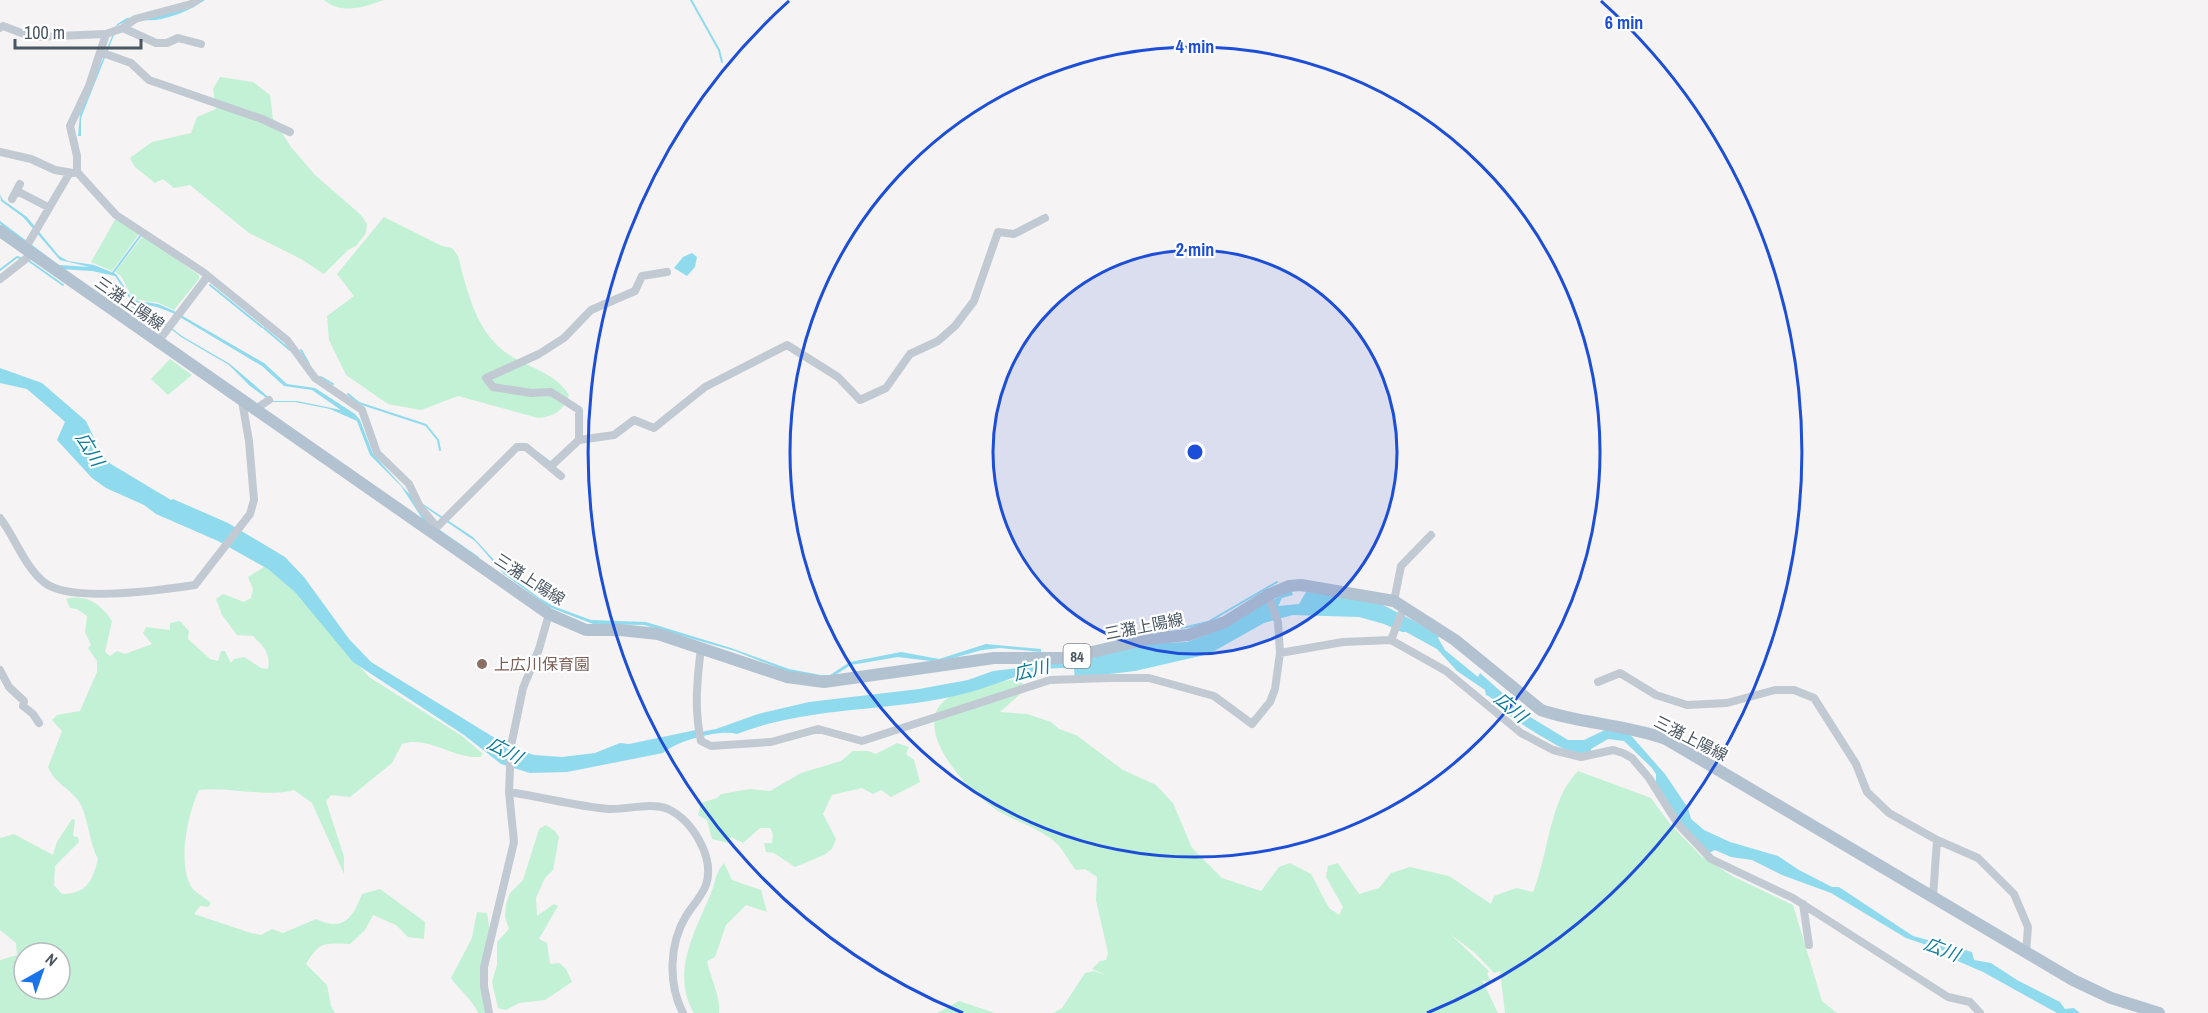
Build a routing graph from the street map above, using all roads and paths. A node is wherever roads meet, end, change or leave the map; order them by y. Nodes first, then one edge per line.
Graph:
1 (197, 0) edge
2 (0, 28) edge
3 (115, 31) junction
4 (201, 44) dead end
5 (104, 53) junction
6 (290, 132) dead end
7 (0, 152) edge
8 (73, 173) junction
9 (12, 199) dead end
10 (48, 207) junction
11 (1045, 218) dead end
12 (0, 231) edge
13 (28, 249) junction
14 (667, 272) dead end
15 (207, 277) junction
16 (0, 279) edge
17 (158, 343) junction
18 (269, 400) dead end
19 (242, 401) junction
20 (254, 410) junction
21 (579, 440) junction
22 (551, 466) junction
23 (561, 476) dead end
24 (0, 518) edge
25 (434, 530) junction
26 (1431, 535) dead end
27 (1269, 598) junction
28 (1400, 607) junction
29 (549, 614) junction
30 (1391, 640) junction
31 (701, 648) junction
32 (1280, 653) junction
33 (0, 670) edge
34 (1598, 682) dead end
35 (39, 723) dead end
36 (509, 792) junction
37 (1937, 840) junction
38 (1933, 897) junction
39 (1803, 904) junction
40 (1809, 945) dead end
41 (2026, 953) junction
42 (489, 1013) edge
43 (682, 1013) edge
44 (1980, 1013) edge
45 (2159, 1013) edge

1 - 3 street
2 - 3 street
3 - 4 street
3 - 5 street
5 - 6 street
5 - 8 street
7 - 8 street
8 - 10 street
8 - 15 street
9 - 10 street
10 - 13 street
11 - 21 street
12 - 13 main road, 三潴上陽線 / 84
13 - 16 street
13 - 17 main road, 三潴上陽線 / 84
14 - 21 street
15 - 17 street
15 - 25 street
17 - 19 main road, 三潴上陽線 / 84
18 - 20 street
19 - 20 main road, 三潴上陽線 / 84
19 - 24 street
20 - 25 main road, 三潴上陽線 / 84
21 - 22 street
22 - 23 street
22 - 25 street
25 - 29 main road, 三潴上陽線 / 84
26 - 28 street
27 - 28 main road, 三潴上陽線 / 84
27 - 31 main road, 三潴上陽線 / 84
27 - 32 street
28 - 30 street
28 - 38 main road, 三潴上陽線 / 84
29 - 31 main road, 三潴上陽線 / 84
29 - 36 street
30 - 32 street
30 - 39 street
31 - 32 street
33 - 35 street
34 - 37 street
36 - 42 street
36 - 43 street
37 - 38 street
37 - 41 street
38 - 41 main road, 三潴上陽線 / 84
39 - 40 street
39 - 44 street
41 - 45 main road, 三潴上陽線 / 84

